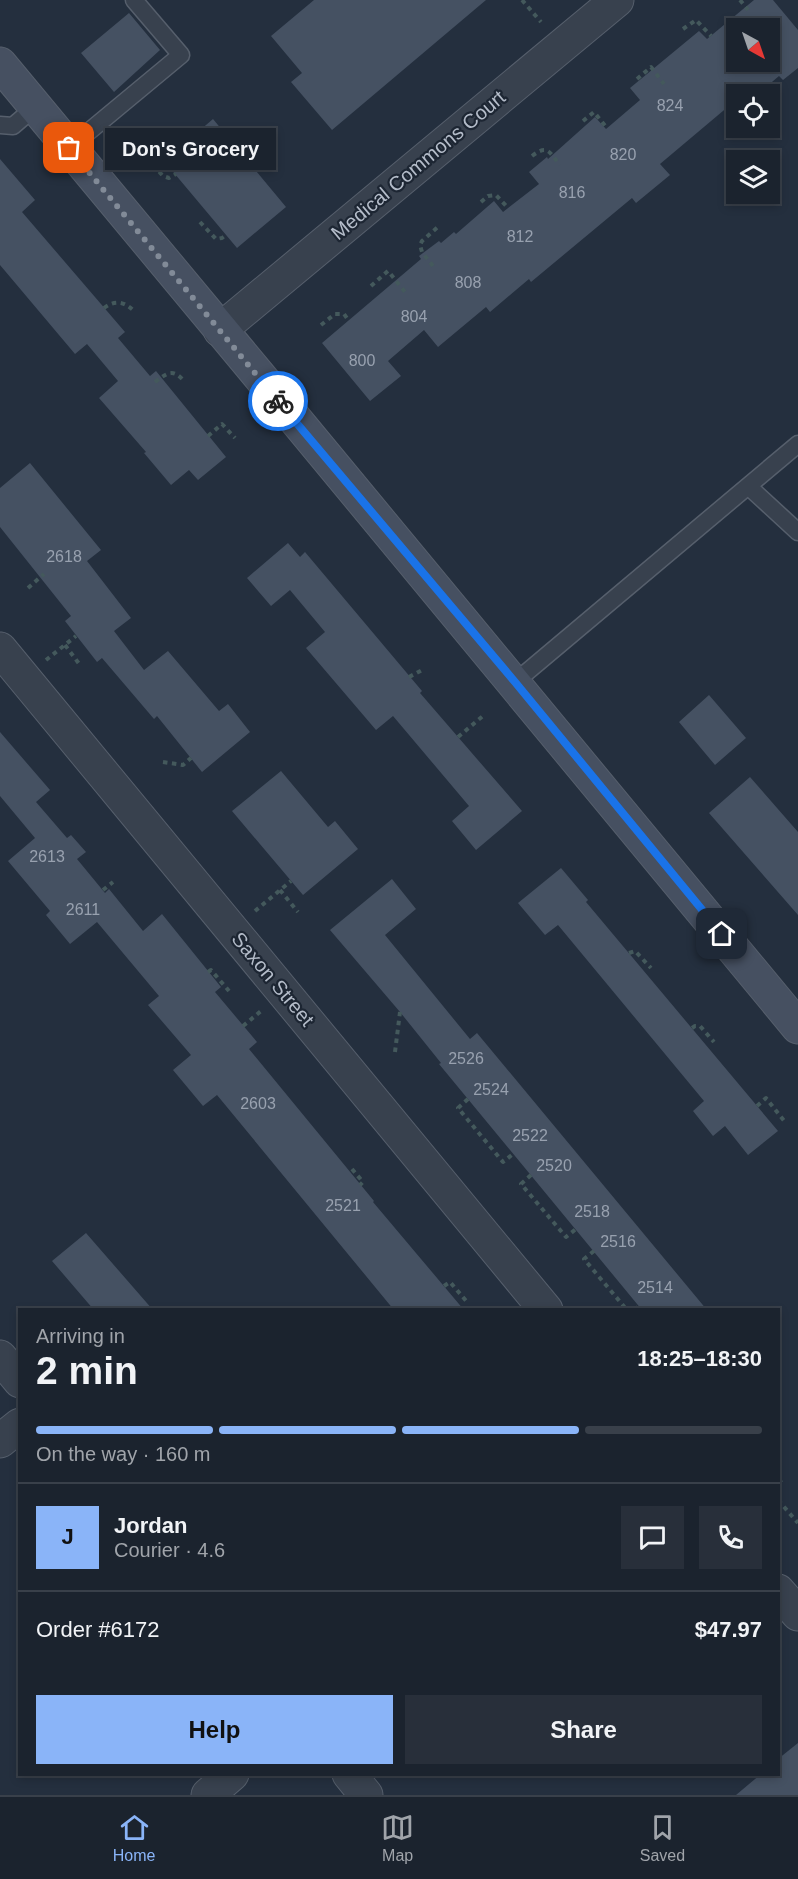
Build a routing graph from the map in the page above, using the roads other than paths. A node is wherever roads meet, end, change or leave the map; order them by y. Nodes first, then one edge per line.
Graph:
1 (134, 0) edge
2 (617, 0) edge
3 (0, 64) edge
4 (35, 107) junction
5 (0, 125) edge
6 (69, 148) junction
7 (219, 330) junction
8 (798, 444) edge
9 (748, 486) junction
10 (798, 532) edge
11 (0, 649) edge
12 (515, 682) junction
13 (798, 1027) edge
14 (544, 1308) edge
15 (0, 1358) edge
16 (18, 1379) edge
17 (18, 1427) edge
18 (0, 1442) edge
19 (780, 1593) edge
20 (798, 1614) edge
21 (230, 1776) edge
22 (351, 1776) edge
23 (208, 1795) edge
24 (366, 1795) edge

1 - 6 lane
2 - 7 street, Medical Commons Court
3 - 4 street
4 - 5 lane
4 - 6 street
6 - 7 street
7 - 12 street
8 - 9 lane
9 - 10 lane
9 - 12 lane
11 - 14 street, Saxon Street
12 - 13 street
15 - 16 street
17 - 18 street
19 - 20 street
21 - 23 street
22 - 24 street

